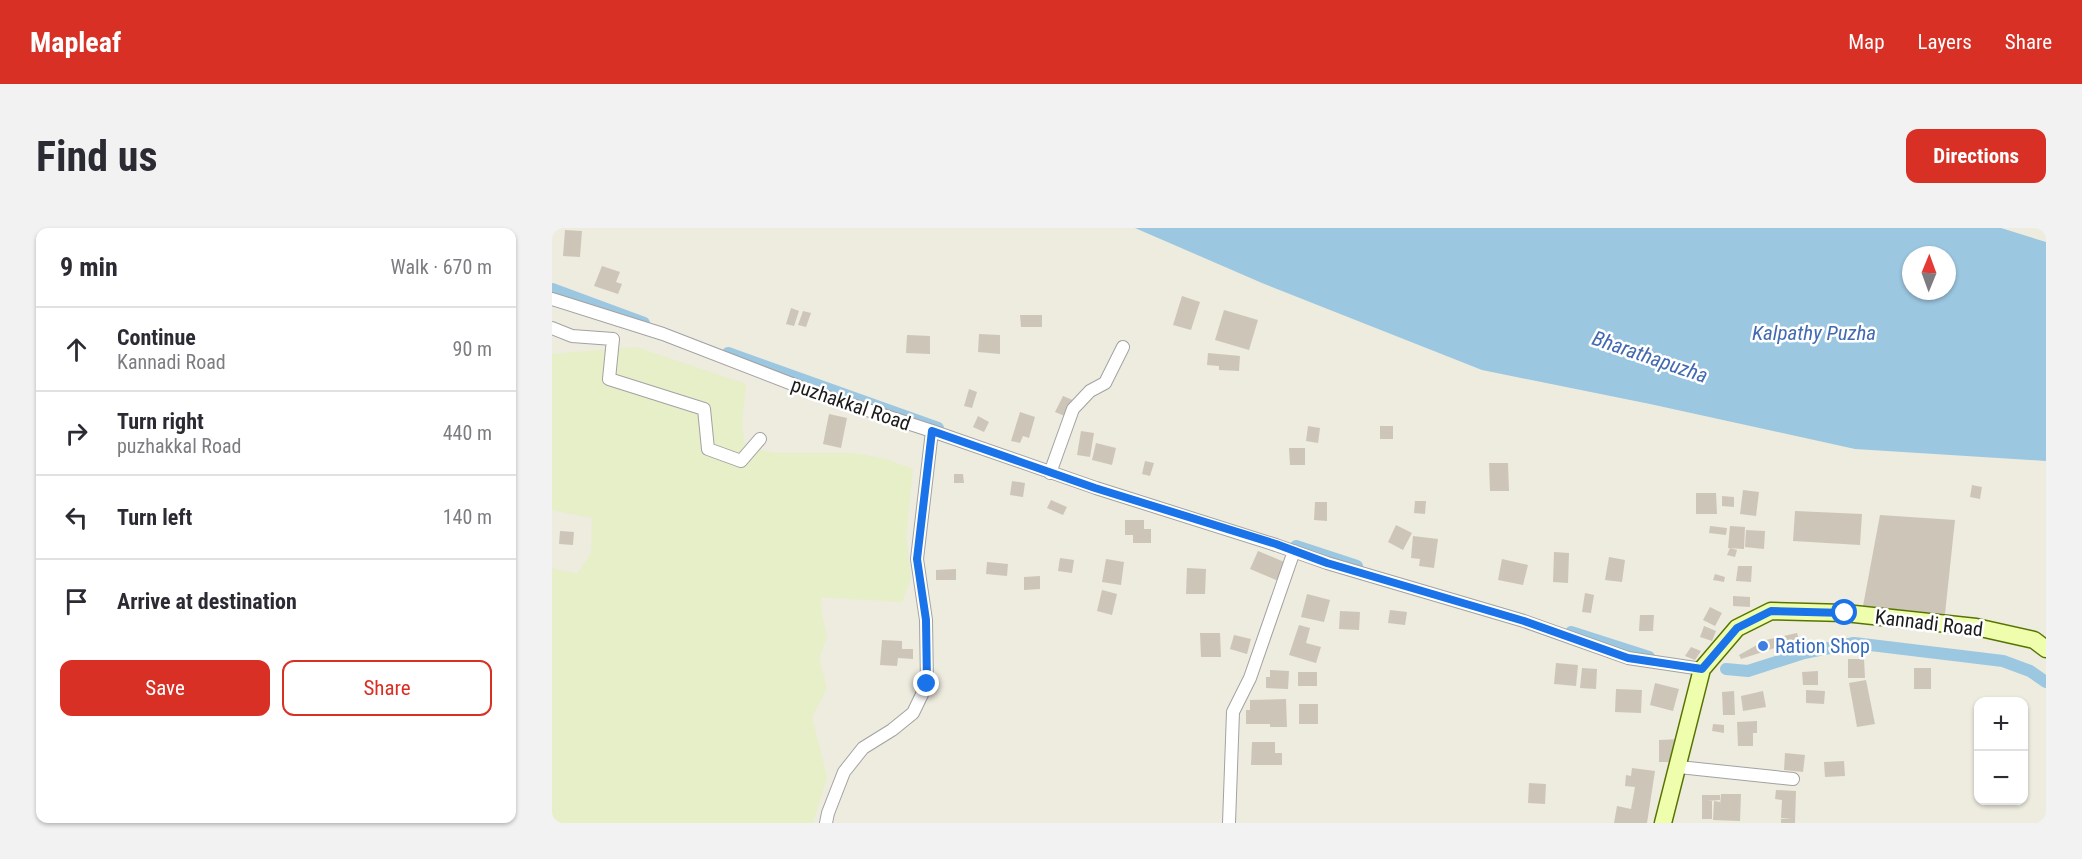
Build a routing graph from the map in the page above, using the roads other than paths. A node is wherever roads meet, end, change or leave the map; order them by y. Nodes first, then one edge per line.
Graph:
1 (552, 299) edge
2 (552, 328) edge
3 (1123, 347) dead end
4 (932, 431) junction
5 (760, 439) dead end
6 (1051, 472) junction
7 (1294, 551) junction
8 (2046, 649) edge
9 (1702, 669) junction
10 (1679, 767) junction
11 (1793, 779) dead end
12 (826, 823) edge
13 (1228, 823) edge
14 (1663, 823) edge

1 - 4 street, puzhakkal Road
2 - 5 street
3 - 6 street
4 - 6 street, puzhakkal Road
4 - 12 street
6 - 7 street, puzhakkal Road
7 - 9 street, puzhakkal Road
7 - 13 street
8 - 9 street, Kannadi Road
9 - 10 street, Kannadi Road
10 - 11 street
10 - 14 street, Kannadi Road

